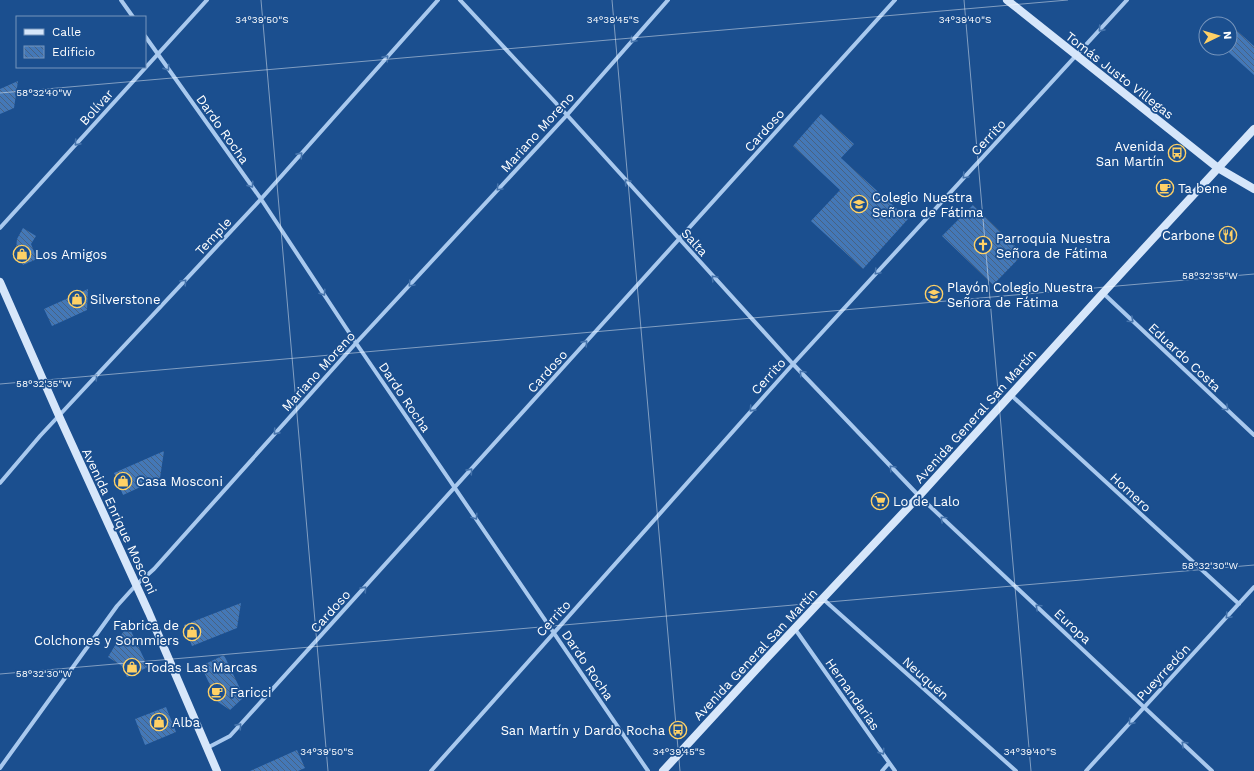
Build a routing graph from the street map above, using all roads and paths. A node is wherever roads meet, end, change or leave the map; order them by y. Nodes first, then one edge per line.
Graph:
1 (121, 0) edge
2 (207, 0) edge
3 (438, 0) edge
4 (460, 0) edge
5 (668, 0) edge
6 (896, 0) edge
7 (1007, 0) edge
8 (1127, 0) edge
9 (131, 16) edge
10 (146, 38) edge
11 (157, 54) junction
12 (1076, 55) junction
13 (146, 66) edge
14 (144, 68) edge
15 (567, 115) junction
16 (1254, 129) edge
17 (1218, 168) junction
18 (1254, 189) edge
19 (261, 199) junction
20 (0, 228) edge
21 (678, 239) junction
22 (0, 282) edge
23 (1103, 293) junction
24 (356, 343) junction
25 (793, 364) junction
26 (1010, 394) junction
27 (59, 416) junction
28 (1254, 435) edge
29 (0, 483) edge
30 (455, 488) junction
31 (919, 496) junction
32 (136, 585) junction
33 (1254, 587) edge
34 (823, 599) junction
35 (1239, 604) junction
36 (794, 629) junction
37 (554, 632) junction
38 (1145, 707) junction
39 (207, 748) junction
40 (889, 763) junction
41 (0, 768) edge
42 (217, 771) edge
43 (431, 771) edge
44 (648, 771) edge
45 (663, 771) edge
46 (882, 771) edge
47 (895, 771) edge
48 (1016, 771) edge
49 (1086, 771) edge
50 (1212, 771) edge

1 - 9 street
2 - 11 street, Bolívar
19 -> 3 street, Temple
4 - 15 street, Salta
5 -> 15 street, Mariano Moreno
6 - 21 street, Cardoso
7 - 12 main road, Tomás Justo Villegas
8 -> 12 street, Cerrito
10 - 11 street, Dardo Rocha
11 -> 13 street, Bolívar
11 -> 19 street, Dardo Rocha
12 - 17 main road, Tomás Justo Villegas
12 -> 25 street, Cerrito
14 -> 20 street, Bolívar
21 -> 15 street, Salta
15 -> 24 street, Mariano Moreno
16 - 17 main road, Avenida General San Martín
17 - 18 main road, Tomás Justo Villegas
17 - 23 main road, Avenida General San Martín
19 -> 24 street, Dardo Rocha
27 -> 19 street, Temple
25 -> 21 street, Salta
30 -> 21 street, Cardoso
22 - 27 main road, Avenida Enrique Mosconi
23 - 26 main road, Avenida General San Martín
23 -> 28 street, Eduardo Costa
24 - 30 street, Dardo Rocha
24 -> 32 street, Mariano Moreno
31 -> 25 street, Salta
25 -> 37 street, Cerrito
26 - 31 main road, Avenida General San Martín
26 - 35 street, Homero
27 - 29 street, Temple
27 - 32 main road, Avenida Enrique Mosconi
30 -> 37 street, Dardo Rocha
39 -> 30 street, Cardoso
31 - 34 main road, Avenida General San Martín
38 -> 31 street, Europa
32 - 39 main road, Avenida Enrique Mosconi
32 - 41 street, Mariano Moreno
33 - 35 street, Pueyrredón
34 - 36 main road, Avenida General San Martín
34 - 48 street, Neuquén
35 -> 38 street, Pueyrredón
36 -> 40 street, Hernandarias
36 - 45 main road, Avenida General San Martín
37 - 43 street, Cerrito
37 - 44 street, Dardo Rocha
38 -> 49 street, Pueyrredón
50 -> 38 street, Europa
39 - 42 main road, Avenida Enrique Mosconi
40 - 46 street
40 - 47 street, Hernandarias

